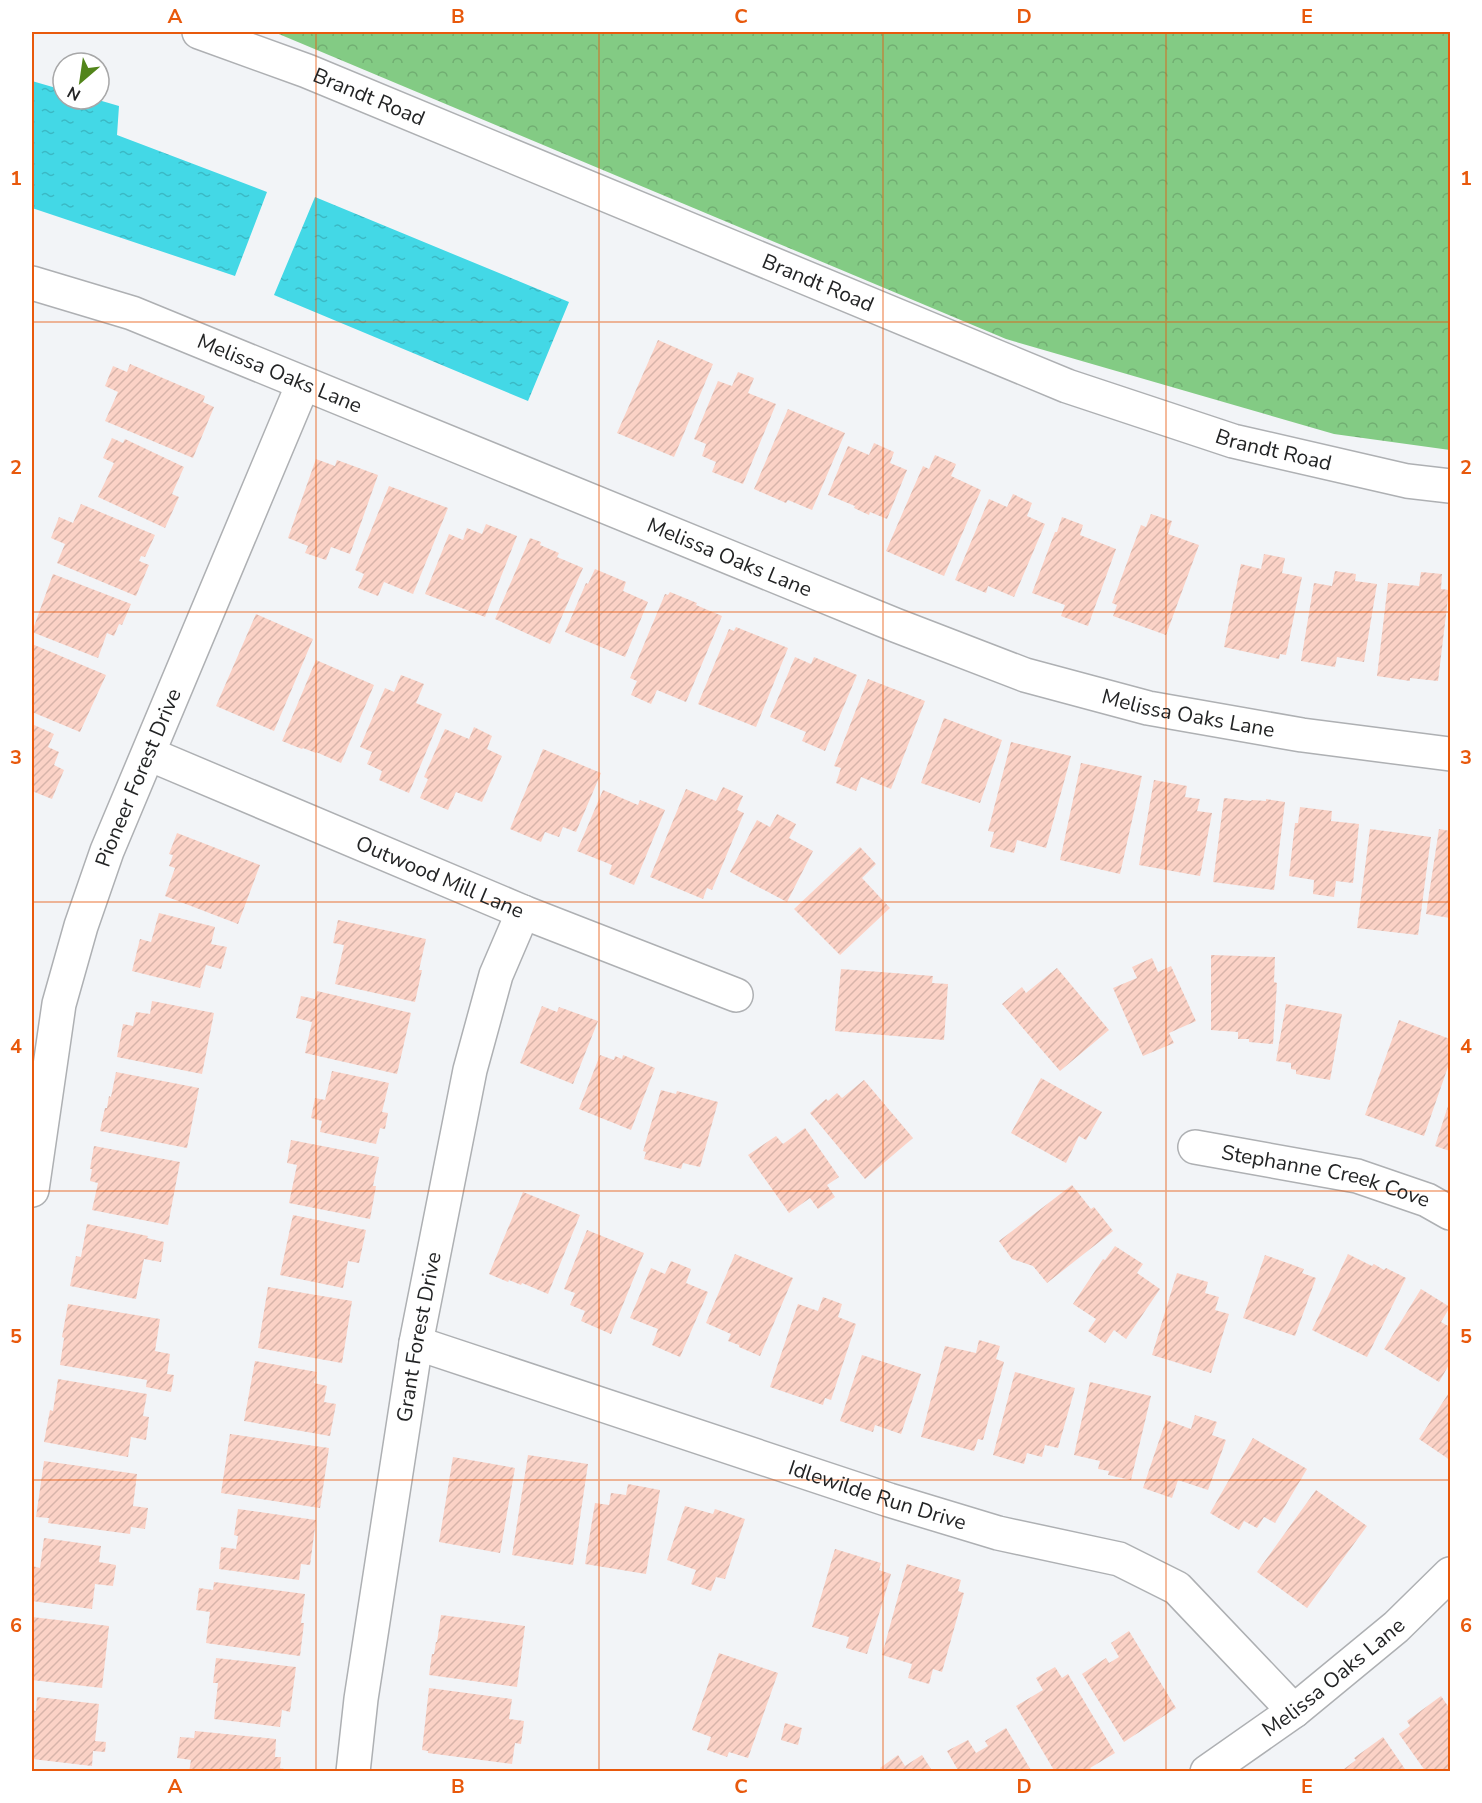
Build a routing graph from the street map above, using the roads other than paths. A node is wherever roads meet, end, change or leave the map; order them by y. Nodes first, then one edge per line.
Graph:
1 (199, 32) edge
2 (32, 283) edge
3 (303, 384) junction
4 (1450, 486) edge
5 (148, 754) junction
6 (1450, 754) edge
7 (523, 912) junction
8 (736, 995) dead end
9 (1195, 1147) dead end
10 (32, 1190) edge
11 (1450, 1214) edge
12 (416, 1343) junction
13 (1450, 1574) edge
14 (1294, 1711) junction
15 (353, 1772) edge
16 (1207, 1772) edge

1 - 4 street, Brandt Road
2 - 3 street, Melissa Oaks Lane
3 - 5 street, Pioneer Forest Drive
3 - 6 street, Melissa Oaks Lane
5 - 7 street, Outwood Mill Lane
5 - 10 street, Pioneer Forest Drive
7 - 8 street, Outwood Mill Lane
7 - 12 street, Grant Forest Drive
9 - 11 street, Stephanne Creek Cove
12 - 14 street, Idlewilde Run Drive
12 - 15 street, Grant Forest Drive
13 - 14 street, Melissa Oaks Lane
14 - 16 street, Melissa Oaks Lane

